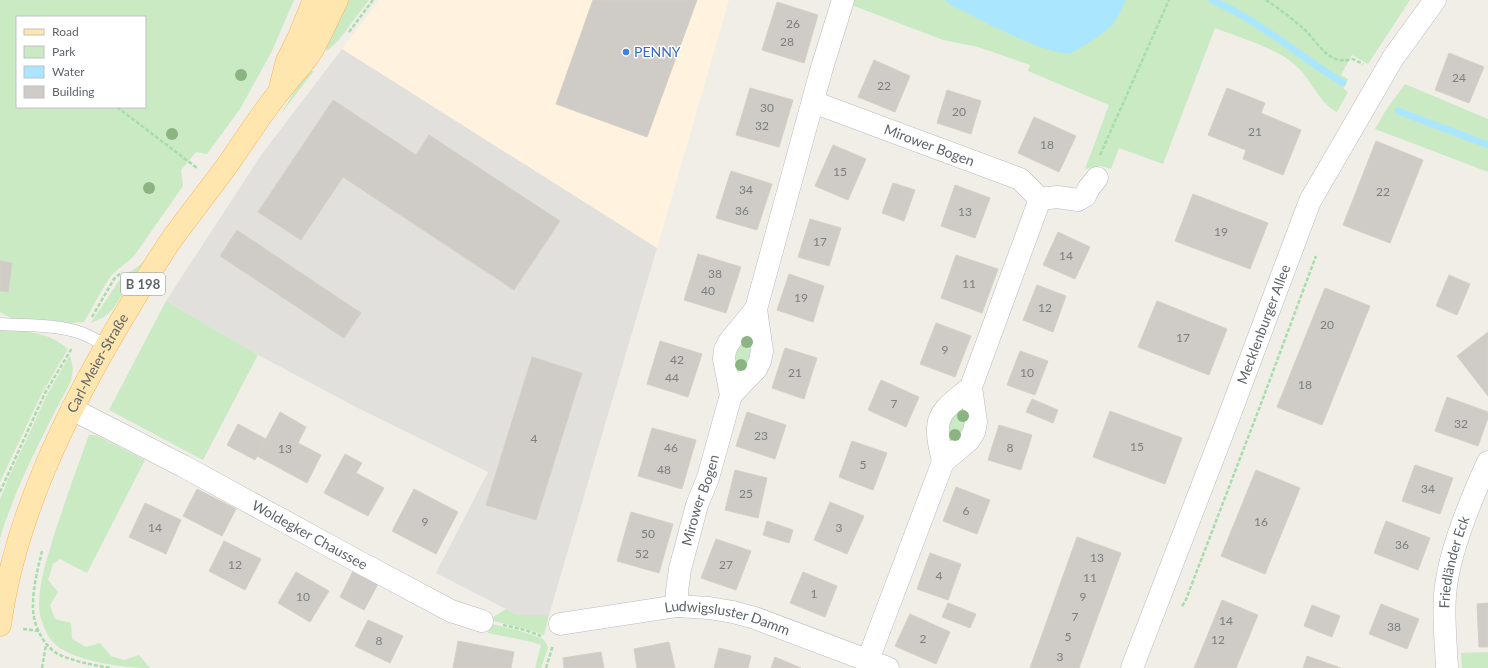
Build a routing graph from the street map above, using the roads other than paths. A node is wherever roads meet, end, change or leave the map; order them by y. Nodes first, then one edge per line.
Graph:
1 (314, 0) edge
2 (337, 0) edge
3 (843, 0) edge
4 (1435, 0) edge
5 (280, 91) junction
6 (813, 102) junction
7 (1097, 178) road end
8 (1040, 199) junction
9 (756, 309) junction
10 (0, 324) edge
11 (106, 346) junction
12 (971, 387) junction
13 (731, 395) junction
14 (72, 409) junction
15 (943, 462) junction
16 (1488, 462) edge
17 (677, 606) junction
18 (482, 621) road end
19 (0, 625) edge
20 (552, 631) road end
21 (868, 660) junction
22 (888, 668) edge
23 (1132, 668) edge
24 (1447, 668) edge

1 - 5 main road, Carl-Meier-Straße / B 198
2 - 5 main road, Carl-Meier-Straße / B 198
3 - 6 street, Mirower Bogen
4 - 23 street, Mecklenburger Allee
5 - 11 main road, Carl-Meier-Straße / B 198
6 - 8 street, Mirower Bogen
6 - 9 street, Mirower Bogen
7 - 8 street
8 - 12 street
9 - 13 street, Mirower Bogen
9 - 13 street, Mirower Bogen
10 - 11 lane
11 - 14 main road, Carl-Meier-Straße / B 198
12 - 15 street
12 - 15 street
13 - 17 street, Mirower Bogen
14 - 18 street, Woldegker Chaussee
14 - 19 main road, Carl-Meier-Straße / B 198
15 - 21 street
16 - 24 street, Friedländer Eck
17 - 20 street, Ludwigsluster Damm
17 - 21 street, Ludwigsluster Damm
21 - 22 street, Ludwigsluster Damm

